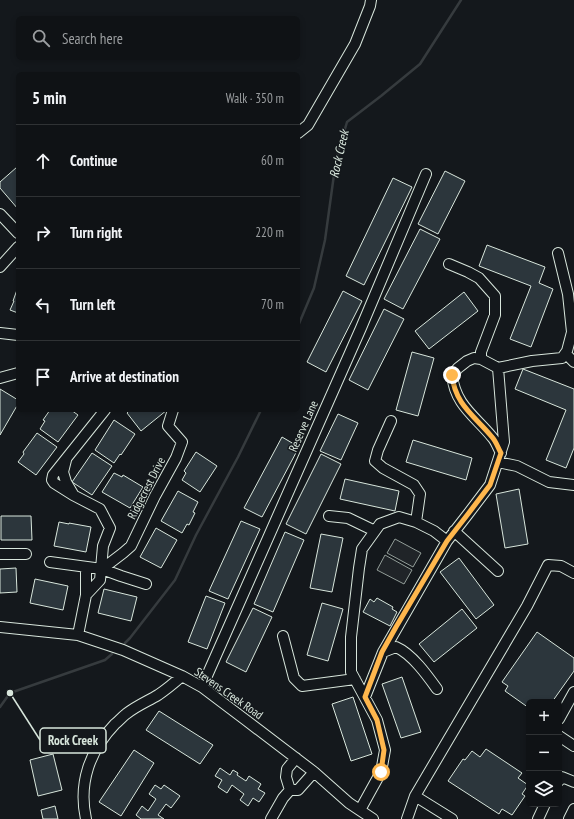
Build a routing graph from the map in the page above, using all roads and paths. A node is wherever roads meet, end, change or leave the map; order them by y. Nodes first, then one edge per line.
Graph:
1 (371, 0) edge
2 (300, 131) edge
3 (426, 174) dead end
4 (0, 214) edge
5 (16, 231) edge
6 (16, 249) edge
7 (558, 253) dead end
8 (449, 264) dead end
9 (0, 267) edge
10 (0, 333) edge
11 (16, 335) edge
12 (566, 354) junction
13 (482, 359) junction
14 (574, 362) edge
15 (498, 368) junction
16 (16, 374) edge
17 (0, 378) edge
18 (103, 412) edge
19 (172, 412) edge
20 (391, 421) dead end
21 (499, 458) junction
22 (574, 485) edge
23 (329, 516) dead end
24 (416, 522) junction
25 (375, 531) junction
26 (454, 531) junction
27 (447, 541) junction
28 (0, 554) edge
29 (26, 554) dead end
30 (50, 562) dead end
31 (86, 567) junction
32 (102, 569) junction
33 (498, 571) dead end
34 (574, 573) edge
35 (146, 584) dead end
36 (86, 595) junction
37 (0, 627) edge
38 (78, 635) junction
39 (283, 636) dead end
40 (382, 652) junction
41 (182, 676) junction
42 (355, 679) junction
43 (202, 687) junction
44 (437, 689) dead end
45 (574, 692) edge
46 (365, 697) junction
47 (562, 714) edge
48 (562, 738) edge
49 (574, 746) edge
50 (296, 758) junction
51 (314, 772) junction
52 (562, 776) edge
53 (574, 782) edge
54 (290, 790) junction
55 (415, 796) junction
56 (544, 807) edge
57 (574, 808) edge
58 (360, 810) junction
59 (86, 819) edge
60 (271, 819) edge
61 (373, 819) edge
62 (406, 819) edge
63 (452, 819) edge
64 (538, 819) edge
65 (569, 819) edge

1 - 2 street
3 - 43 street, Reserve Lane
4 - 5 street
6 - 9 street
7 - 12 street
8 - 13 street
10 - 11 street
12 - 14 street
12 - 15 street
13 - 15 street
13 - 21 street
15 - 21 street
16 - 17 street
18 - 32 street, Ridgecrest Drive
19 - 32 street, Ridgecrest Drive
20 - 24 street
21 - 22 street
21 - 26 street
23 - 25 street
24 - 25 street
24 - 27 street
25 - 42 street
26 - 27 street
26 - 33 street
27 - 40 street
28 - 29 street
30 - 31 street
31 - 32 street
31 - 36 street
32 - 35 street
32 - 36 street, Ridgecrest Drive
34 - 55 street
36 - 38 street
37 - 38 street, Stevens Creek Road
38 - 41 street, Stevens Creek Road
39 - 42 street
40 - 44 street
40 - 46 street
41 - 43 street, Stevens Creek Road
41 - 59 street
42 - 46 street
43 - 50 street, Stevens Creek Road
45 - 47 street
46 - 58 street
48 - 49 street
50 - 51 street, Stevens Creek Road
50 - 54 street
51 - 54 street
51 - 58 street, Stevens Creek Road
52 - 53 street
54 - 60 street
55 - 62 street
55 - 63 street
56 - 64 street
57 - 65 street
58 - 61 street, Stevens Creek Road

